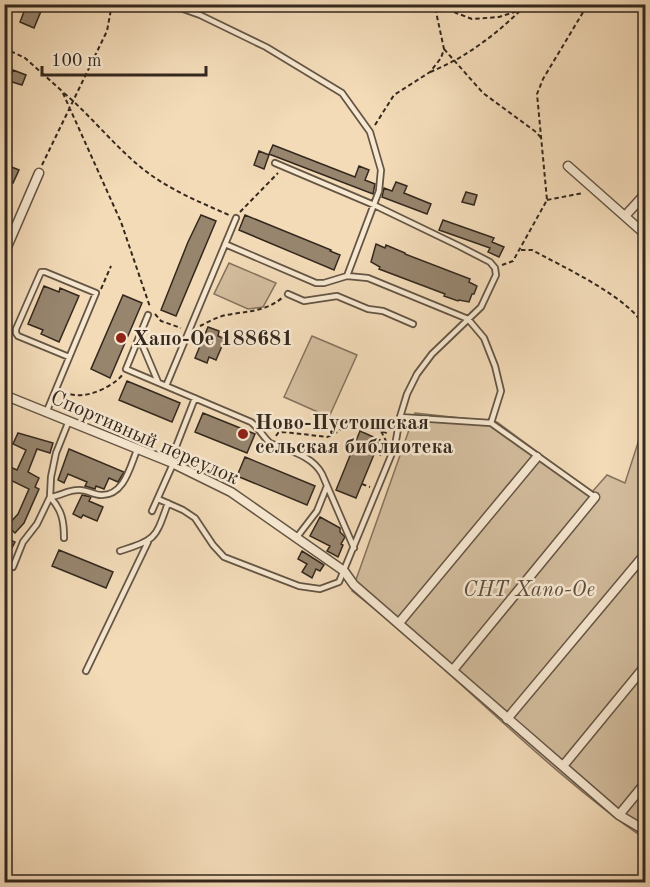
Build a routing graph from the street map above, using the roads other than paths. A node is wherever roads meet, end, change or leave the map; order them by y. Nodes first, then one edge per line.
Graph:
1 (169, 4) edge
2 (275, 163) dead end
3 (568, 166) dead end
4 (39, 173) road end
5 (645, 193) edge
6 (375, 205) junction
7 (625, 216) junction
8 (236, 218) road end
9 (645, 235) edge
10 (225, 244) junction
11 (4, 254) edge
12 (347, 276) junction
13 (324, 283) junction
14 (288, 294) road end
15 (326, 298) junction
16 (148, 315) dead end
17 (468, 319) junction
18 (412, 324) dead end
19 (139, 337) junction
20 (69, 357) junction
21 (158, 382) junction
22 (166, 386) junction
23 (4, 395) edge
24 (195, 398) junction
25 (46, 413) junction
26 (400, 417) junction
27 (68, 423) junction
28 (491, 423) junction
29 (137, 450) junction
30 (537, 457) junction
31 (171, 463) junction
32 (327, 486) junction
33 (50, 497) junction
34 (595, 497) joint
35 (158, 499) junction
36 (168, 503) junction
37 (152, 511) dead end
38 (297, 537) junction
39 (64, 538) dead end
40 (148, 542) junction
41 (354, 548) junction
42 (120, 551) dead end
43 (645, 553) edge
44 (13, 567) dead end
45 (344, 571) junction
46 (399, 623) junction
47 (645, 666) edge
48 (453, 670) junction
49 (86, 671) dead end
50 (507, 719) junction
51 (563, 766) junction
52 (645, 782) edge
53 (619, 815) junction
54 (645, 831) edge

1 - 6 lane
2 - 6 lane
3 - 7 street
4 - 11 street
5 - 7 street
6 - 12 lane
6 - 17 lane
7 - 9 street
8 - 10 lane
10 - 13 lane
10 - 22 lane
12 - 13 lane
12 - 17 lane
13 - 15 lane
14 - 15 lane
15 - 18 lane
16 - 19 lane
17 - 26 lane
17 - 28 lane
19 - 21 lane
19 - 21 lane
20 - 20 lane
20 - 25 lane
21 - 22 lane
22 - 24 lane
23 - 25 street, Спортивный переулок
24 - 31 lane
24 - 32 lane
25 - 27 street, Спортивный переулок
26 - 28 lane
26 - 41 lane
27 - 29 street, Спортивный переулок
27 - 33 lane
28 - 30 lane
29 - 31 street, Спортивный переулок
29 - 33 lane
30 - 34 lane
30 - 46 street
31 - 35 lane
31 - 38 street, Спортивный переулок
32 - 38 lane
32 - 41 lane
33 - 39 lane
33 - 44 lane
34 - 48 street
35 - 36 lane
35 - 37 lane
36 - 40 lane
36 - 45 lane
38 - 45 street, Спортивный переулок
40 - 42 lane
40 - 49 lane
41 - 45 lane
43 - 50 street
45 - 46 street, Спортивный переулок
46 - 48 street, Спортивный переулок
47 - 51 street
48 - 50 street, Спортивный переулок
50 - 51 street, Спортивный переулок
51 - 53 street, Спортивный переулок
52 - 53 street
53 - 54 street, Спортивный переулок

